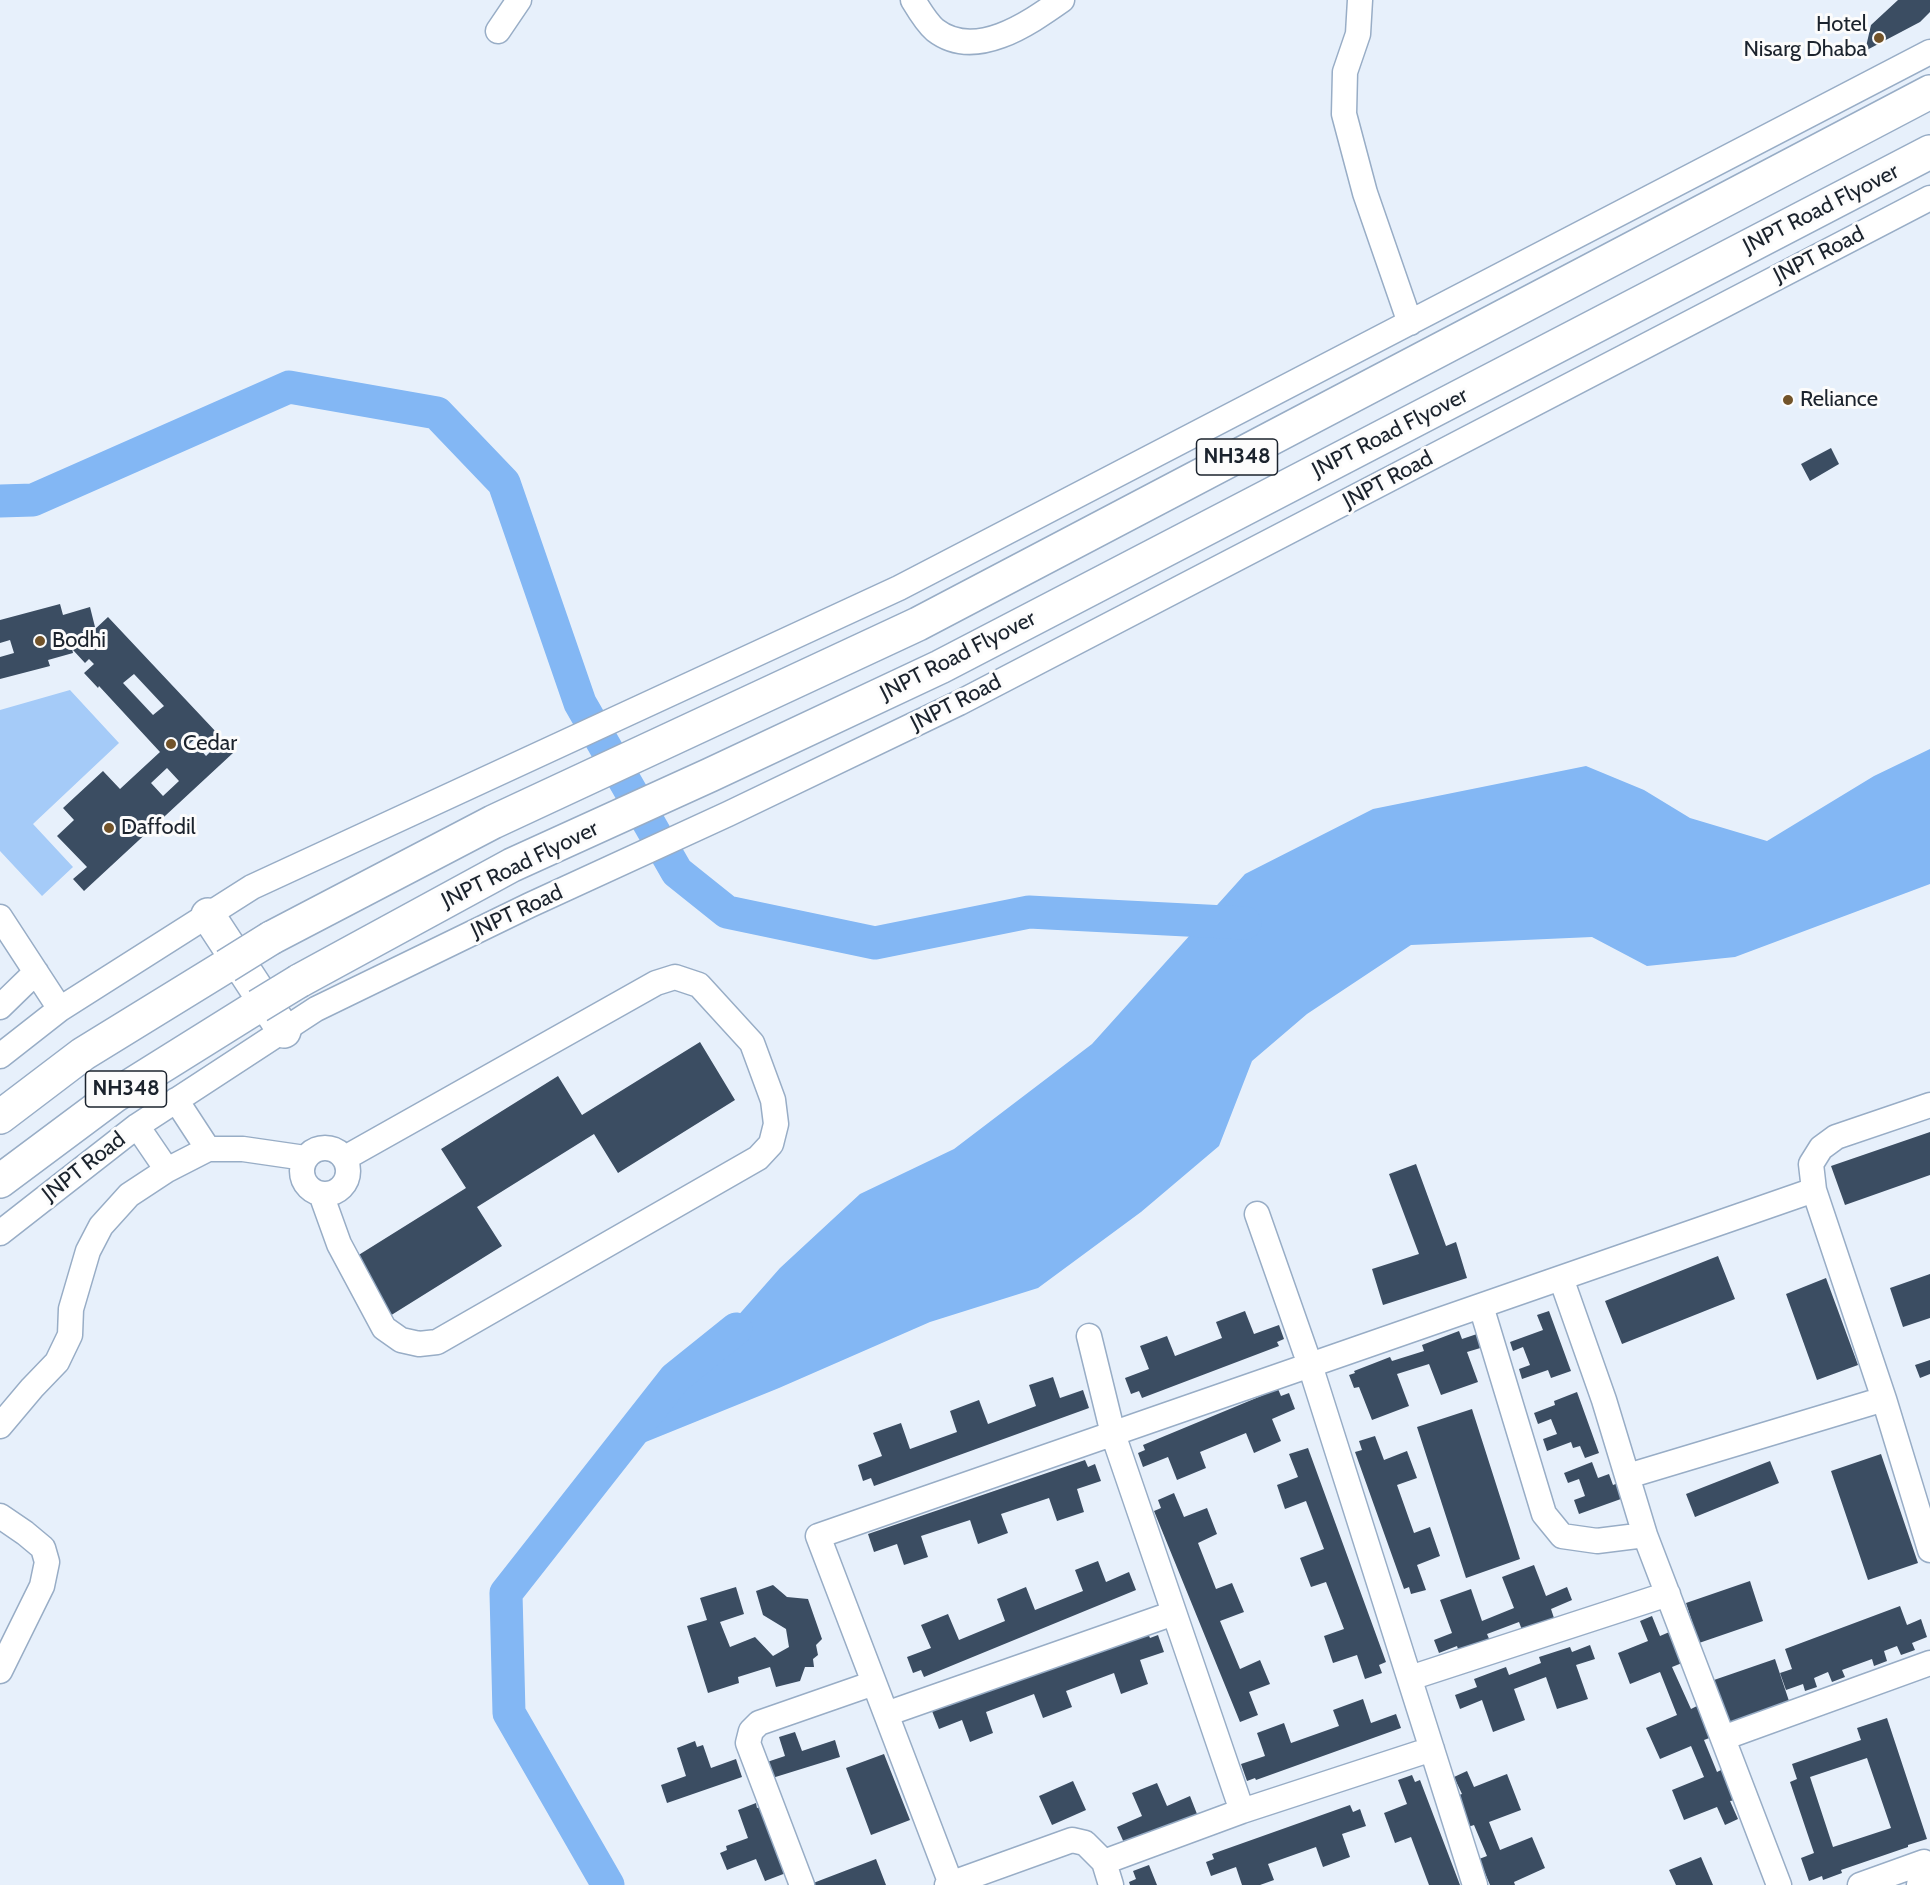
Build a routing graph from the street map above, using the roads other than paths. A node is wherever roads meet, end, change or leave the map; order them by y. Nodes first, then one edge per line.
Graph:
1 (519, 0) edge
2 (913, 0) edge
3 (1062, 0) edge
4 (1360, 0) edge
5 (498, 31) dead end
6 (1930, 52) edge
7 (1930, 92) edge
8 (1930, 152) edge
9 (1930, 198) edge
10 (1410, 323) junction
11 (208, 915) junction
12 (0, 917) edge
13 (36, 972) junction
14 (0, 1006) edge
15 (60, 1009) junction
16 (284, 1030) junction
17 (0, 1056) edge
18 (176, 1100) junction
19 (1930, 1105) edge
20 (0, 1118) edge
21 (137, 1125) junction
22 (208, 1149) junction
23 (305, 1158) junction
24 (345, 1158) junction
25 (167, 1170) junction
26 (0, 1181) edge
27 (1814, 1190) junction
28 (321, 1194) junction
29 (1257, 1214) dead end
30 (0, 1233) edge
31 (1561, 1278) junction
32 (1480, 1306) junction
33 (1089, 1336) dead end
34 (1310, 1365) junction
35 (1884, 1399) junction
36 (0, 1426) edge
37 (1113, 1434) junction
38 (1628, 1476) junction
39 (0, 1516) edge
40 (1645, 1535) junction
41 (1930, 1550) edge
42 (1668, 1594) junction
43 (1174, 1613) junction
44 (1930, 1663) edge
45 (0, 1671) edge
46 (1410, 1678) junction
47 (874, 1683) junction
48 (886, 1714) junction
49 (1723, 1738) junction
50 (1432, 1749) junction
51 (1242, 1811) junction
52 (1104, 1862) junction
53 (1924, 1865) edge
54 (949, 1884) edge
55 (802, 1885) edge
56 (1112, 1885) edge
57 (1475, 1885) edge
58 (1779, 1885) edge
59 (1860, 1885) edge

1 - 5 street
2 - 3 street
4 - 10 street
6 - 10 street
7 - 20 highway, JNPT Road Flyover / NH348, bridge
8 - 26 highway, JNPT Road Flyover / NH348, bridge
9 - 16 street, JNPT Road
10 - 11 street
11 - 15 street
11 - 16 highway
12 - 13 street
13 - 14 street
13 - 15 street
15 - 17 street
16 - 18 street, JNPT Road
18 - 21 street, JNPT Road
18 - 22 street
19 - 27 street
21 - 25 street
21 - 30 street, JNPT Road
22 - 23 street
22 - 25 street
23 - 24 street
23 - 28 street
24 - 28 street
24 - 28 street
25 - 36 street
27 - 31 street
27 - 35 street
29 - 34 street
31 - 32 street
31 - 38 street
32 - 34 street
32 - 40 street
33 - 37 street
34 - 37 street
34 - 46 street
35 - 38 street
35 - 41 street
37 - 43 street
37 - 47 street
38 - 40 street
39 - 45 street
40 - 42 street
42 - 46 street
42 - 49 street
43 - 48 street
43 - 51 street
44 - 49 street
46 - 50 street
47 - 48 street
47 - 55 street
48 - 54 street
49 - 58 street
50 - 51 street
50 - 57 street
51 - 52 street
52 - 54 street
52 - 56 street
53 - 59 street

